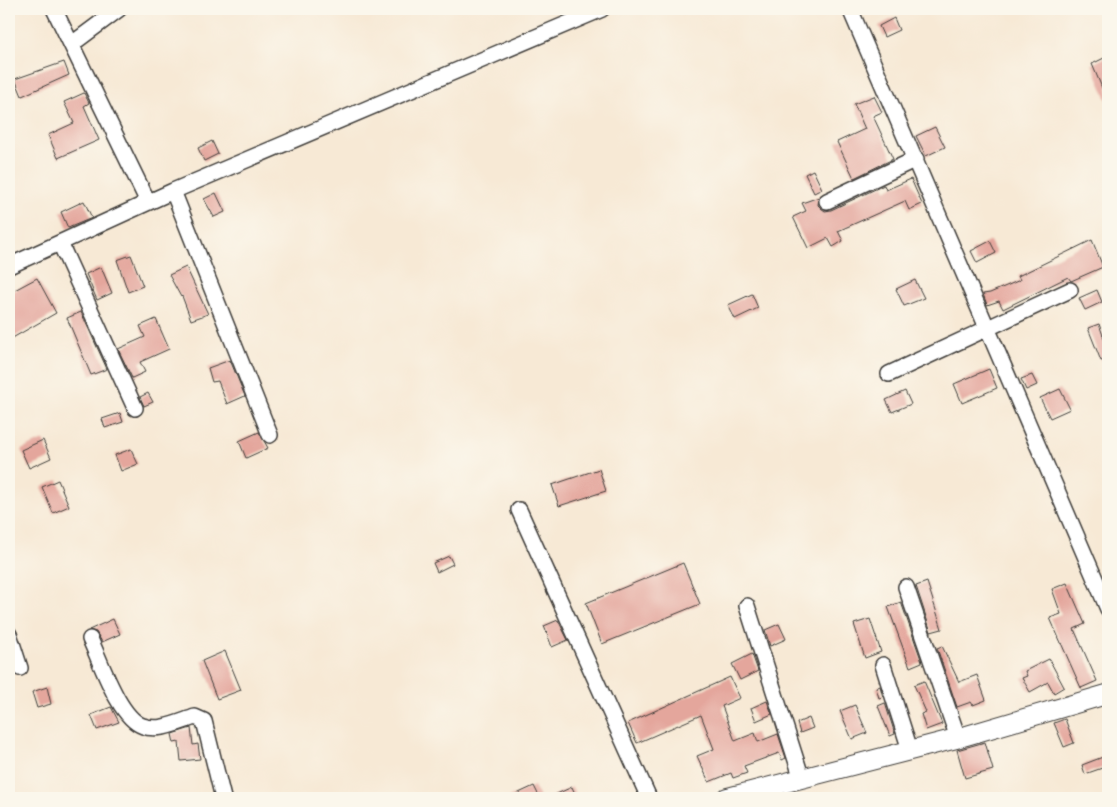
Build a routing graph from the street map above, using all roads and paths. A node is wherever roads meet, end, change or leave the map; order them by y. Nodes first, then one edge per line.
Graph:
1 (54, 9) edge
2 (119, 9) edge
3 (602, 9) edge
4 (850, 9) edge
5 (72, 44) junction
6 (916, 159) junction
7 (173, 191) junction
8 (828, 201) dead end
9 (148, 202) junction
10 (60, 242) junction
11 (9, 266) edge
12 (1070, 290) dead end
13 (988, 328) junction
14 (889, 374) dead end
15 (134, 408) dead end
16 (270, 435) dead end
17 (519, 510) dead end
18 (906, 587) dead end
19 (747, 606) dead end
20 (1108, 609) edge
21 (9, 634) edge
22 (90, 639) dead end
23 (883, 665) dead end
24 (20, 668) dead end
25 (1108, 694) edge
26 (958, 738) junction
27 (910, 750) junction
28 (802, 779) junction
29 (223, 798) edge
30 (649, 798) edge
31 (726, 798) edge

1 - 5 street
2 - 5 street
3 - 7 street
4 - 6 street
5 - 9 street
6 - 8 street
6 - 13 street
7 - 9 street
7 - 16 street
9 - 10 street
10 - 11 street
10 - 15 street
12 - 13 street
13 - 14 street
13 - 20 street
17 - 30 street
18 - 26 street
19 - 28 street
21 - 24 street
22 - 29 street
23 - 27 street
25 - 26 main road
26 - 27 main road
27 - 28 main road
28 - 31 main road

